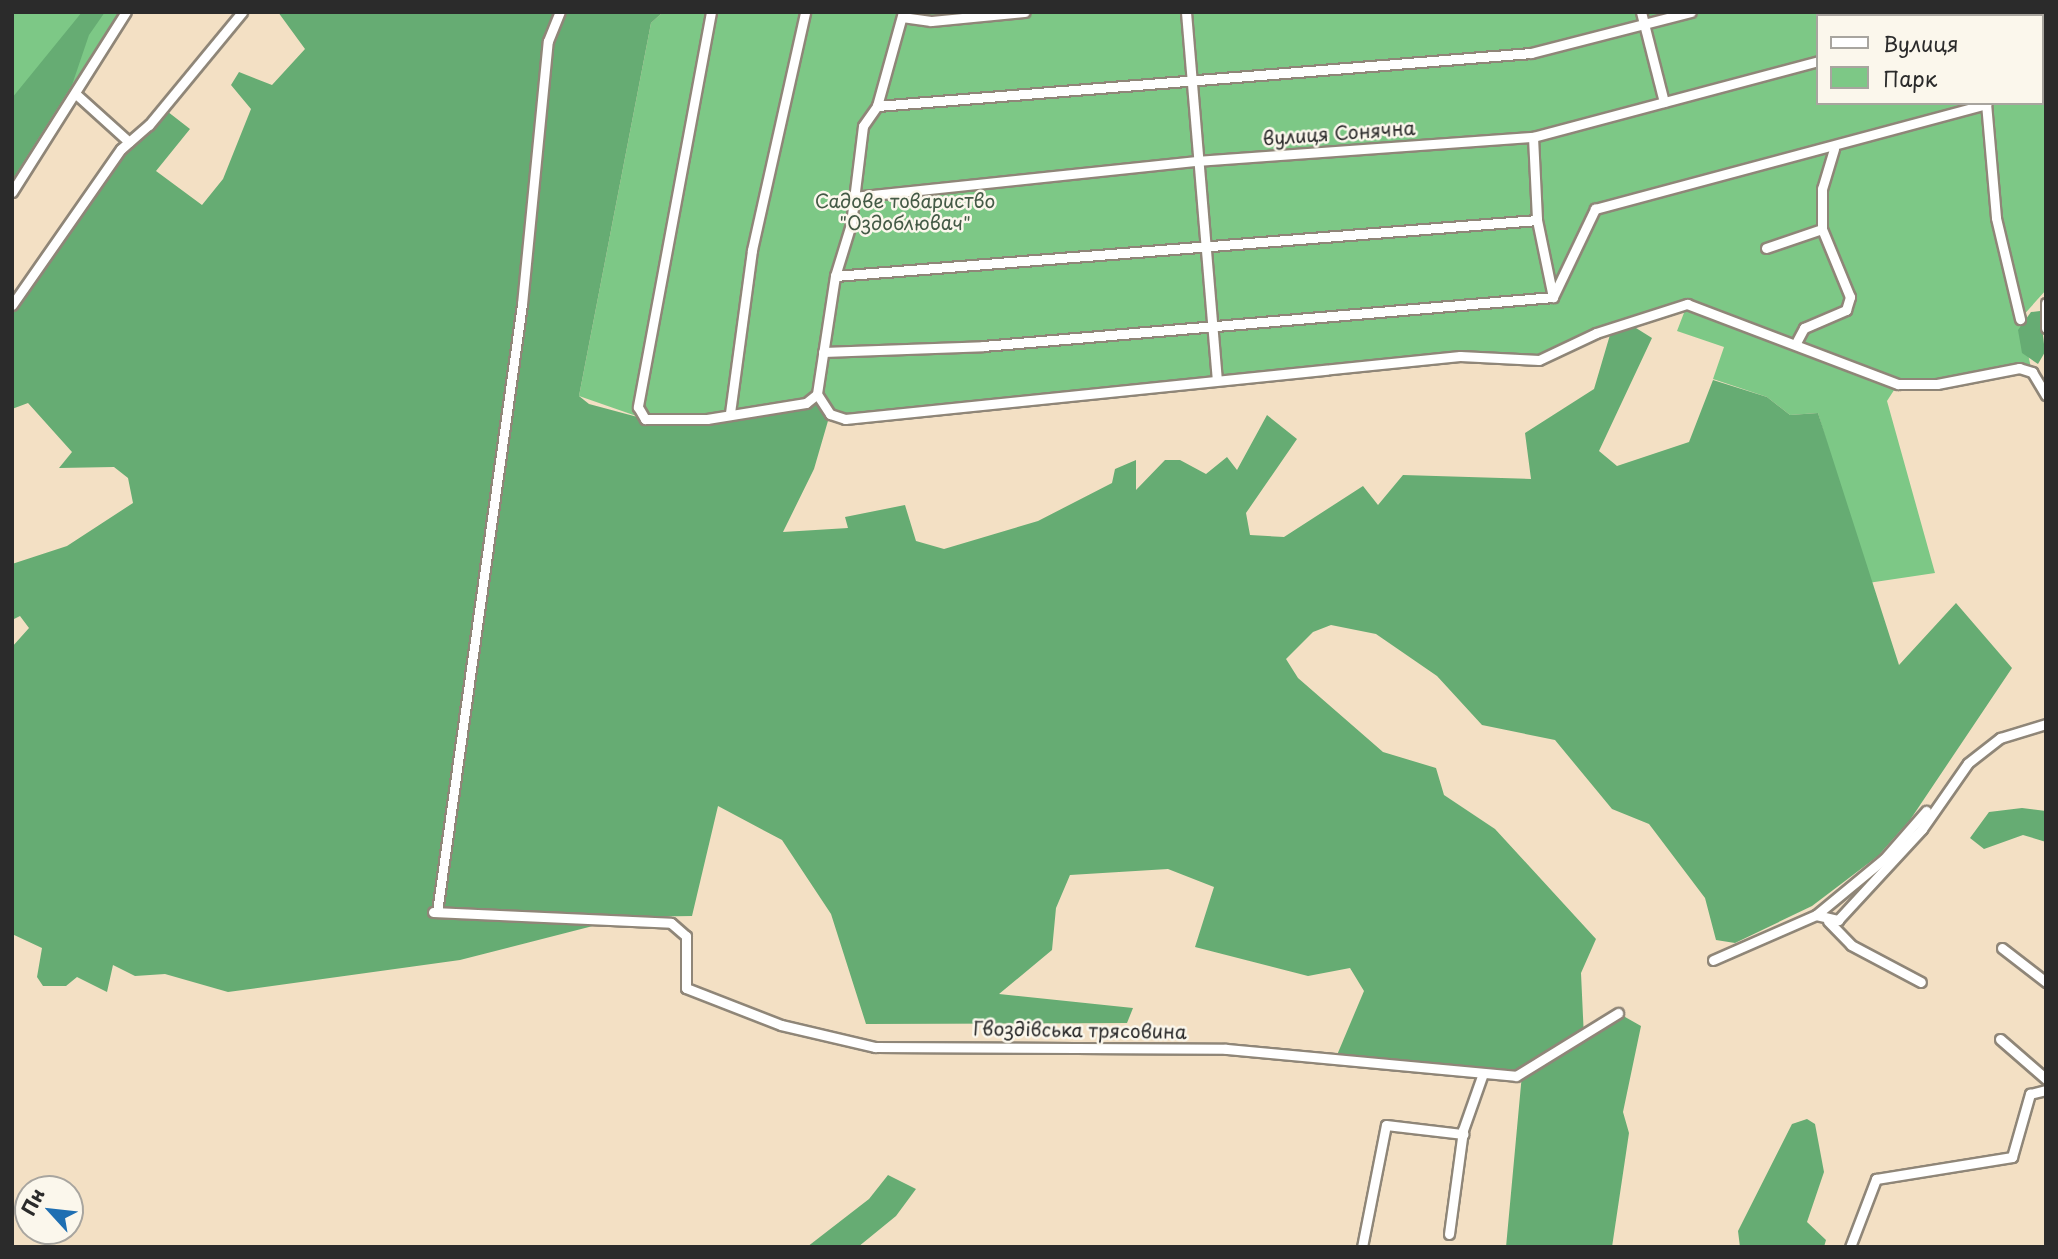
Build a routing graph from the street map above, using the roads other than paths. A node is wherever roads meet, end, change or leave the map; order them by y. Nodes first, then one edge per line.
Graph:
1 (126, 12) edge
2 (242, 12) edge
3 (560, 12) edge
4 (711, 12) edge
5 (804, 12) edge
6 (1025, 12) edge
7 (1186, 12) edge
8 (1642, 12) edge
9 (1691, 12) edge
10 (903, 14) edge
11 (1645, 24) junction
12 (1816, 62) edge
13 (1192, 80) junction
14 (78, 95) junction
15 (1664, 102) junction
16 (1979, 105) edge
17 (1986, 105) edge
18 (877, 106) junction
19 (1533, 137) junction
20 (129, 142) junction
21 (1834, 149) junction
22 (1198, 161) junction
23 (12, 192) edge
24 (853, 197) junction
25 (1537, 220) junction
26 (1822, 229) junction
27 (1205, 246) junction
28 (1766, 247) dead end
29 (835, 276) junction
30 (1553, 298) junction
31 (2046, 303) edge
32 (12, 305) edge
33 (2020, 319) dead end
34 (1210, 328) junction
35 (2046, 328) edge
36 (1797, 341) junction
37 (823, 352) junction
38 (1217, 379) junction
39 (817, 394) junction
40 (2046, 395) edge
41 (730, 413) junction
42 (2046, 724) edge
43 (1926, 811) dead end
44 (1816, 915) junction
45 (1828, 921) junction
46 (2002, 948) dead end
47 (1713, 960) dead end
48 (1921, 982) dead end
49 (2046, 982) edge
50 (1618, 1013) dead end
51 (2000, 1039) dead end
52 (1482, 1076) junction
53 (2046, 1079) edge
54 (2046, 1090) edge
55 (1463, 1134) junction
56 (1449, 1234) dead end
57 (1362, 1247) edge
58 (1850, 1247) edge

1 - 14 street
2 - 20 street
3 - 52 street, Гвоздівська трясовина
4 - 41 street
5 - 41 street
6 - 10 street
7 - 13 street
8 - 11 street
9 - 11 street
10 - 18 street
11 - 13 street
11 - 15 street
12 - 15 street, вулиця Сонячна
13 - 18 street
13 - 22 street
14 - 20 street
14 - 23 street
15 - 19 street, вулиця Сонячна
16 - 21 street
17 - 33 street
18 - 24 street
19 - 22 street, вулиця Сонячна
19 - 25 street
20 - 32 street
21 - 26 street
21 - 30 street
22 - 24 street, вулиця Сонячна
22 - 27 street
24 - 29 street
25 - 27 street
25 - 30 street
26 - 28 street
26 - 36 street
27 - 29 street
27 - 34 street
29 - 37 street
30 - 34 street
31 - 35 street
34 - 37 street
34 - 38 street
36 - 38 street
36 - 40 street
37 - 39 street
38 - 39 street
39 - 41 street
42 - 45 street
43 - 44 street
44 - 45 street
44 - 47 street
45 - 48 street
46 - 49 street
50 - 52 street, Гвоздівська трясовина
51 - 53 street
52 - 55 street
54 - 58 street
55 - 56 street
55 - 57 street

